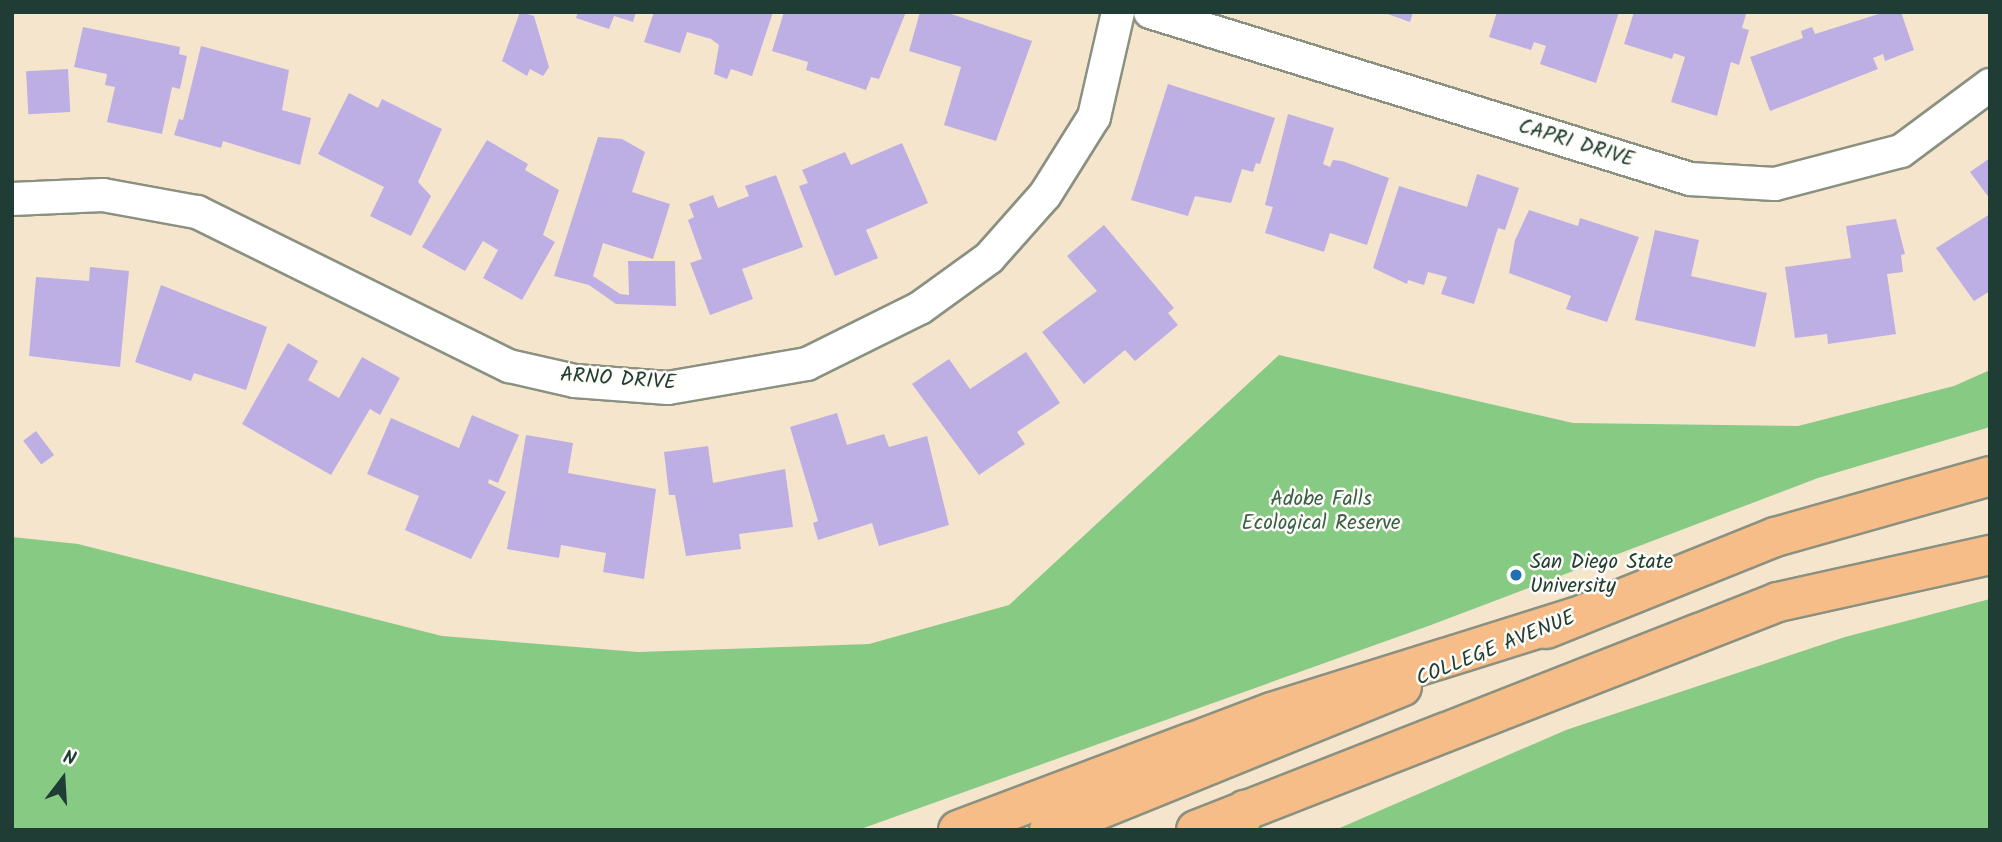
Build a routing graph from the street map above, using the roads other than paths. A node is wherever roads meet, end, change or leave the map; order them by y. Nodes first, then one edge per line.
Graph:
1 (1118, 12) edge
2 (1150, 12) edge
3 (1990, 85) edge
4 (12, 199) edge
5 (1990, 476) edge
6 (1990, 555) edge
7 (1576, 617) junction
8 (1241, 820) edge
9 (958, 830) edge
10 (1049, 830) edge
11 (1196, 830) edge

1 - 4 street, ARNO DRIVE
2 - 3 street, CAPRI DRIVE
5 - 7 main road, COLLEGE AVENUE
6 - 8 main road
7 - 9 main road
7 - 10 main road, COLLEGE AVENUE
8 - 11 main road

